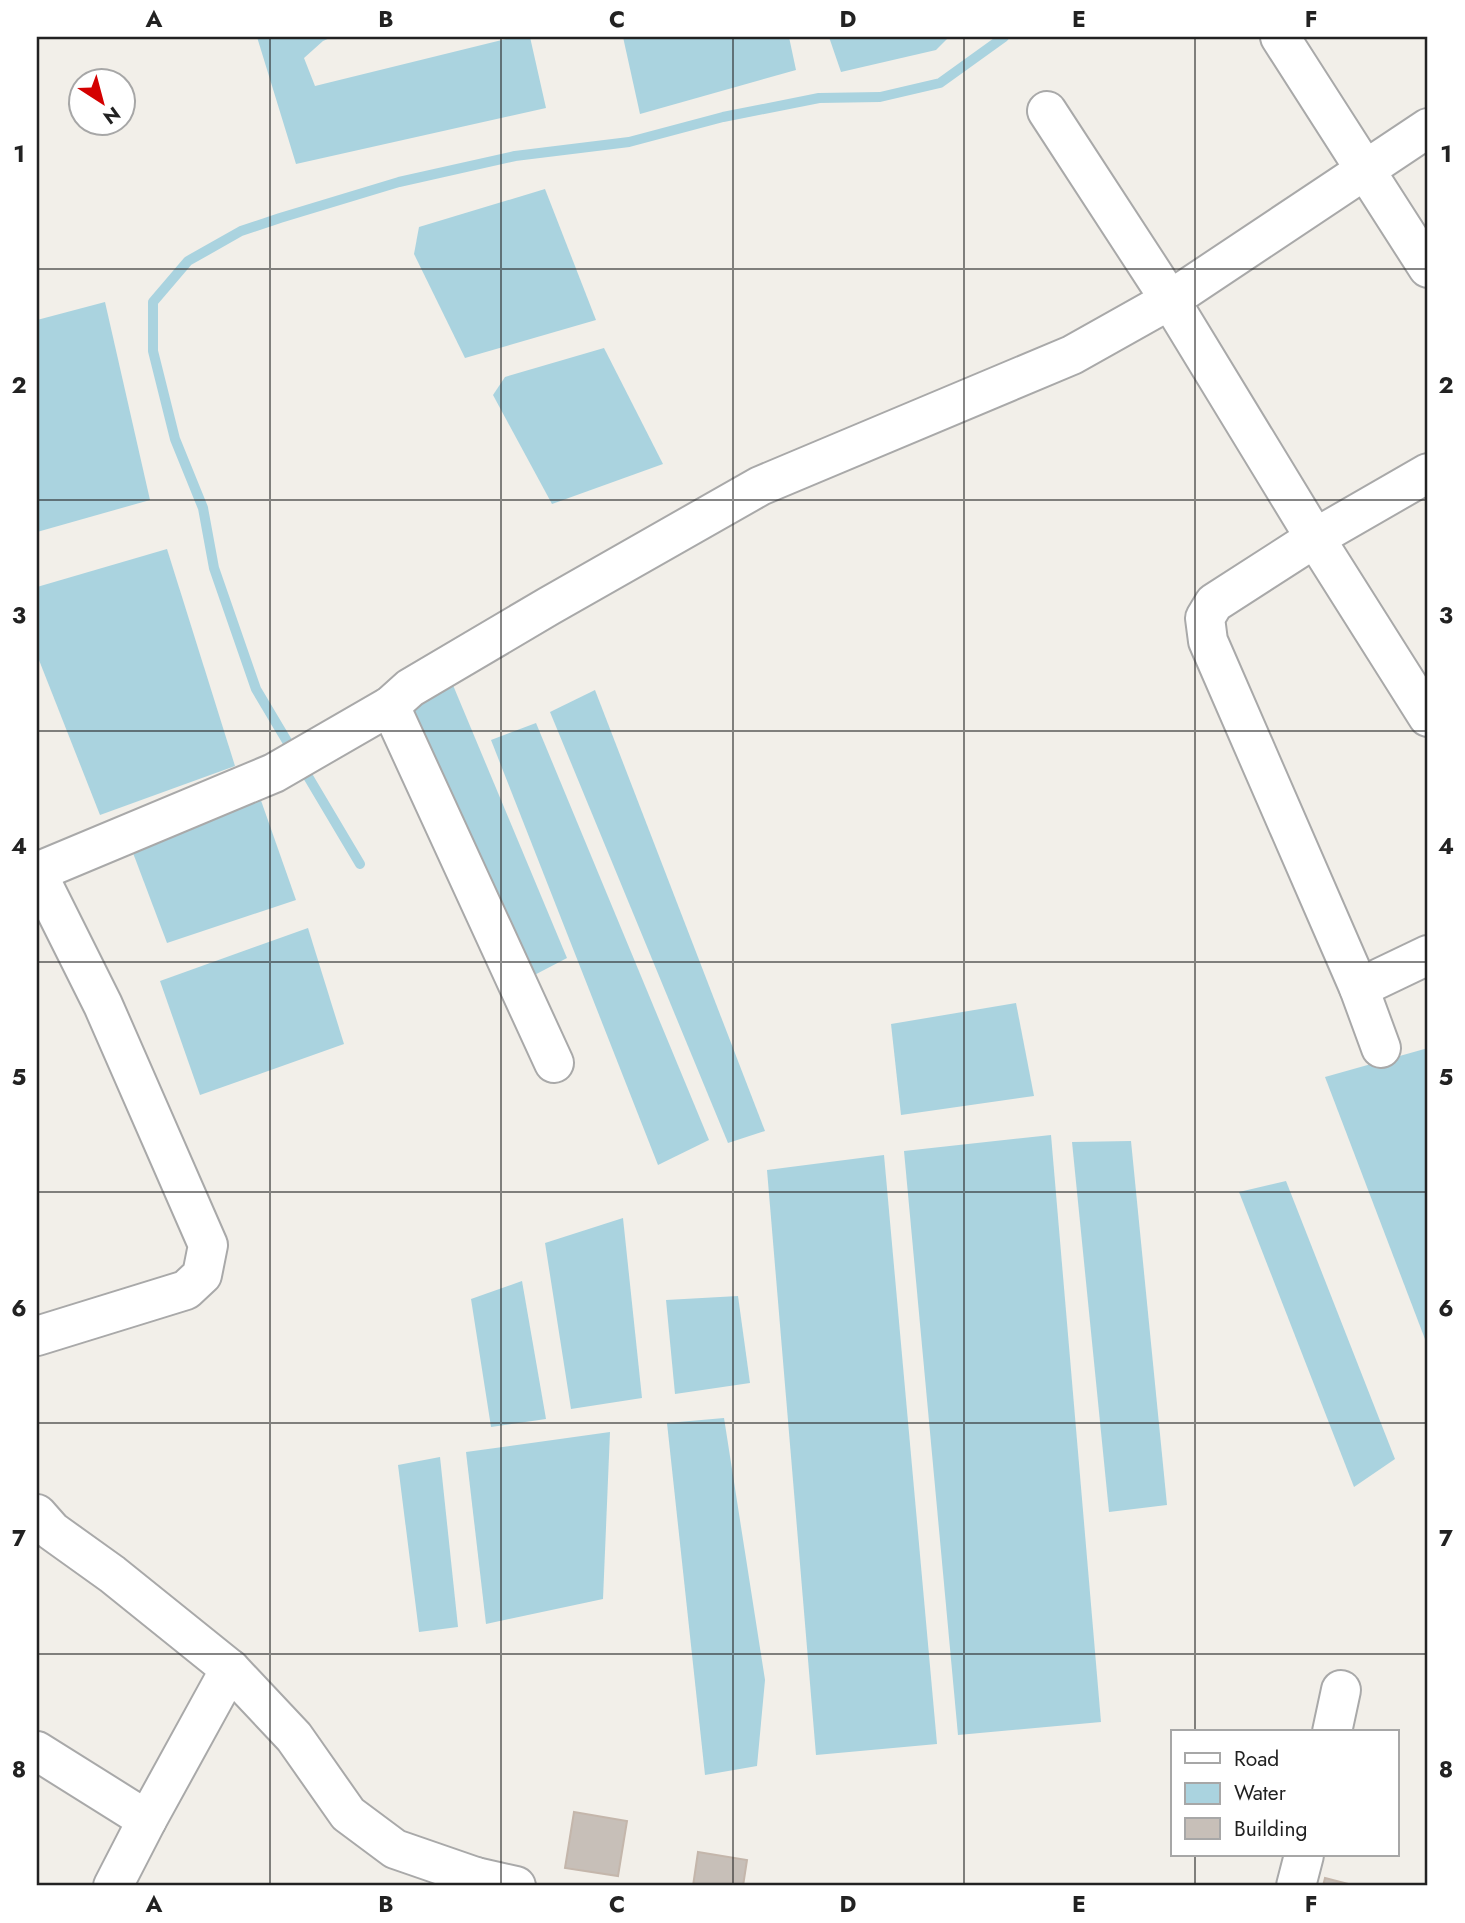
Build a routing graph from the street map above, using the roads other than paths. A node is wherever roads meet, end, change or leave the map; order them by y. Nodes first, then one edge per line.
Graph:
1 (1280, 37) edge
2 (1047, 111) dead end
3 (1428, 128) edge
4 (1367, 169) junction
5 (1428, 268) edge
6 (1170, 300) junction
7 (1428, 473) edge
8 (1315, 538) junction
9 (390, 706) junction
10 (1428, 717) edge
11 (37, 873) edge
12 (1428, 955) edge
13 (1359, 988) junction
14 (1381, 1048) dead end
15 (554, 1063) dead end
16 (37, 1336) edge
17 (37, 1514) edge
18 (230, 1669) junction
19 (1341, 1690) dead end
20 (1332, 1730) edge
21 (37, 1751) edge
22 (147, 1820) junction
23 (1304, 1856) edge
24 (475, 1882) edge
25 (113, 1886) edge
26 (516, 1886) edge
27 (1296, 1886) edge

1 - 4 street
2 - 6 street
3 - 4 street
4 - 5 street
4 - 6 street
6 - 8 street
6 - 9 street
7 - 8 street
8 - 10 street
8 - 13 street
9 - 11 street
9 - 15 street
11 - 16 street
12 - 13 street
13 - 14 street
17 - 18 street
18 - 22 street
18 - 24 street
19 - 20 street
21 - 22 street
22 - 25 street
23 - 27 street
24 - 26 street

